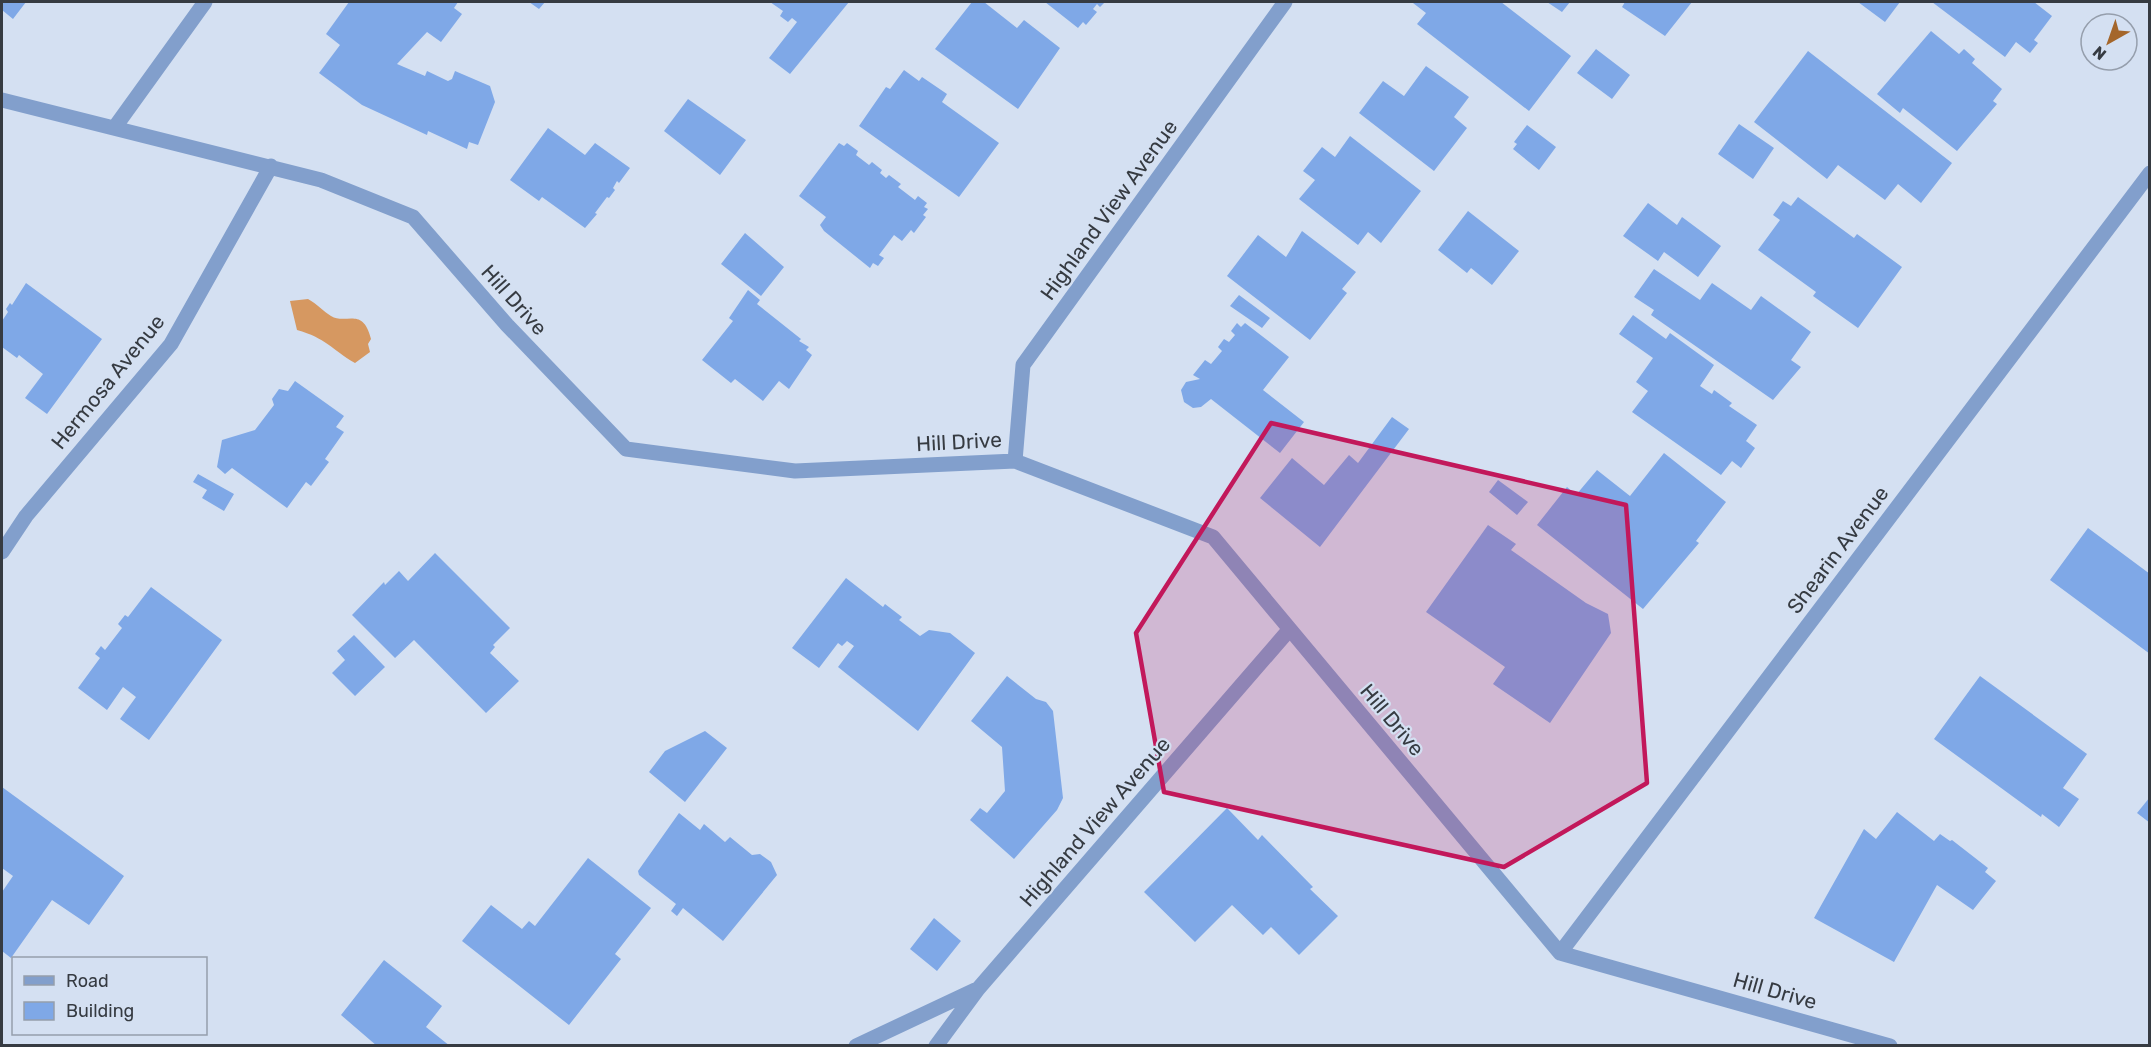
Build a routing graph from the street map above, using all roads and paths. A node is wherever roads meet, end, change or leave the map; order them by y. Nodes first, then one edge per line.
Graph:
1 (205, 2) edge
2 (1285, 2) edge
3 (2, 100) edge
4 (115, 127) junction
5 (271, 166) junction
6 (2150, 173) edge
7 (1015, 461) junction
8 (2, 552) edge
9 (1289, 630) junction
10 (1560, 953) junction
11 (978, 989) junction
12 (856, 1046) edge
13 (936, 1046) edge
14 (1890, 1046) edge

1 - 4 street
2 - 7 street, Highland View Avenue
3 - 4 street, Hill Drive
4 - 5 street, Hill Drive
5 - 7 street, Hill Drive
5 - 8 street, Hermosa Avenue
6 - 10 street, Shearin Avenue
7 - 9 street, Hill Drive
9 - 10 street, Hill Drive
9 - 11 street, Highland View Avenue
10 - 14 street, Hill Drive
11 - 12 street
11 - 13 street, Highland View Avenue

